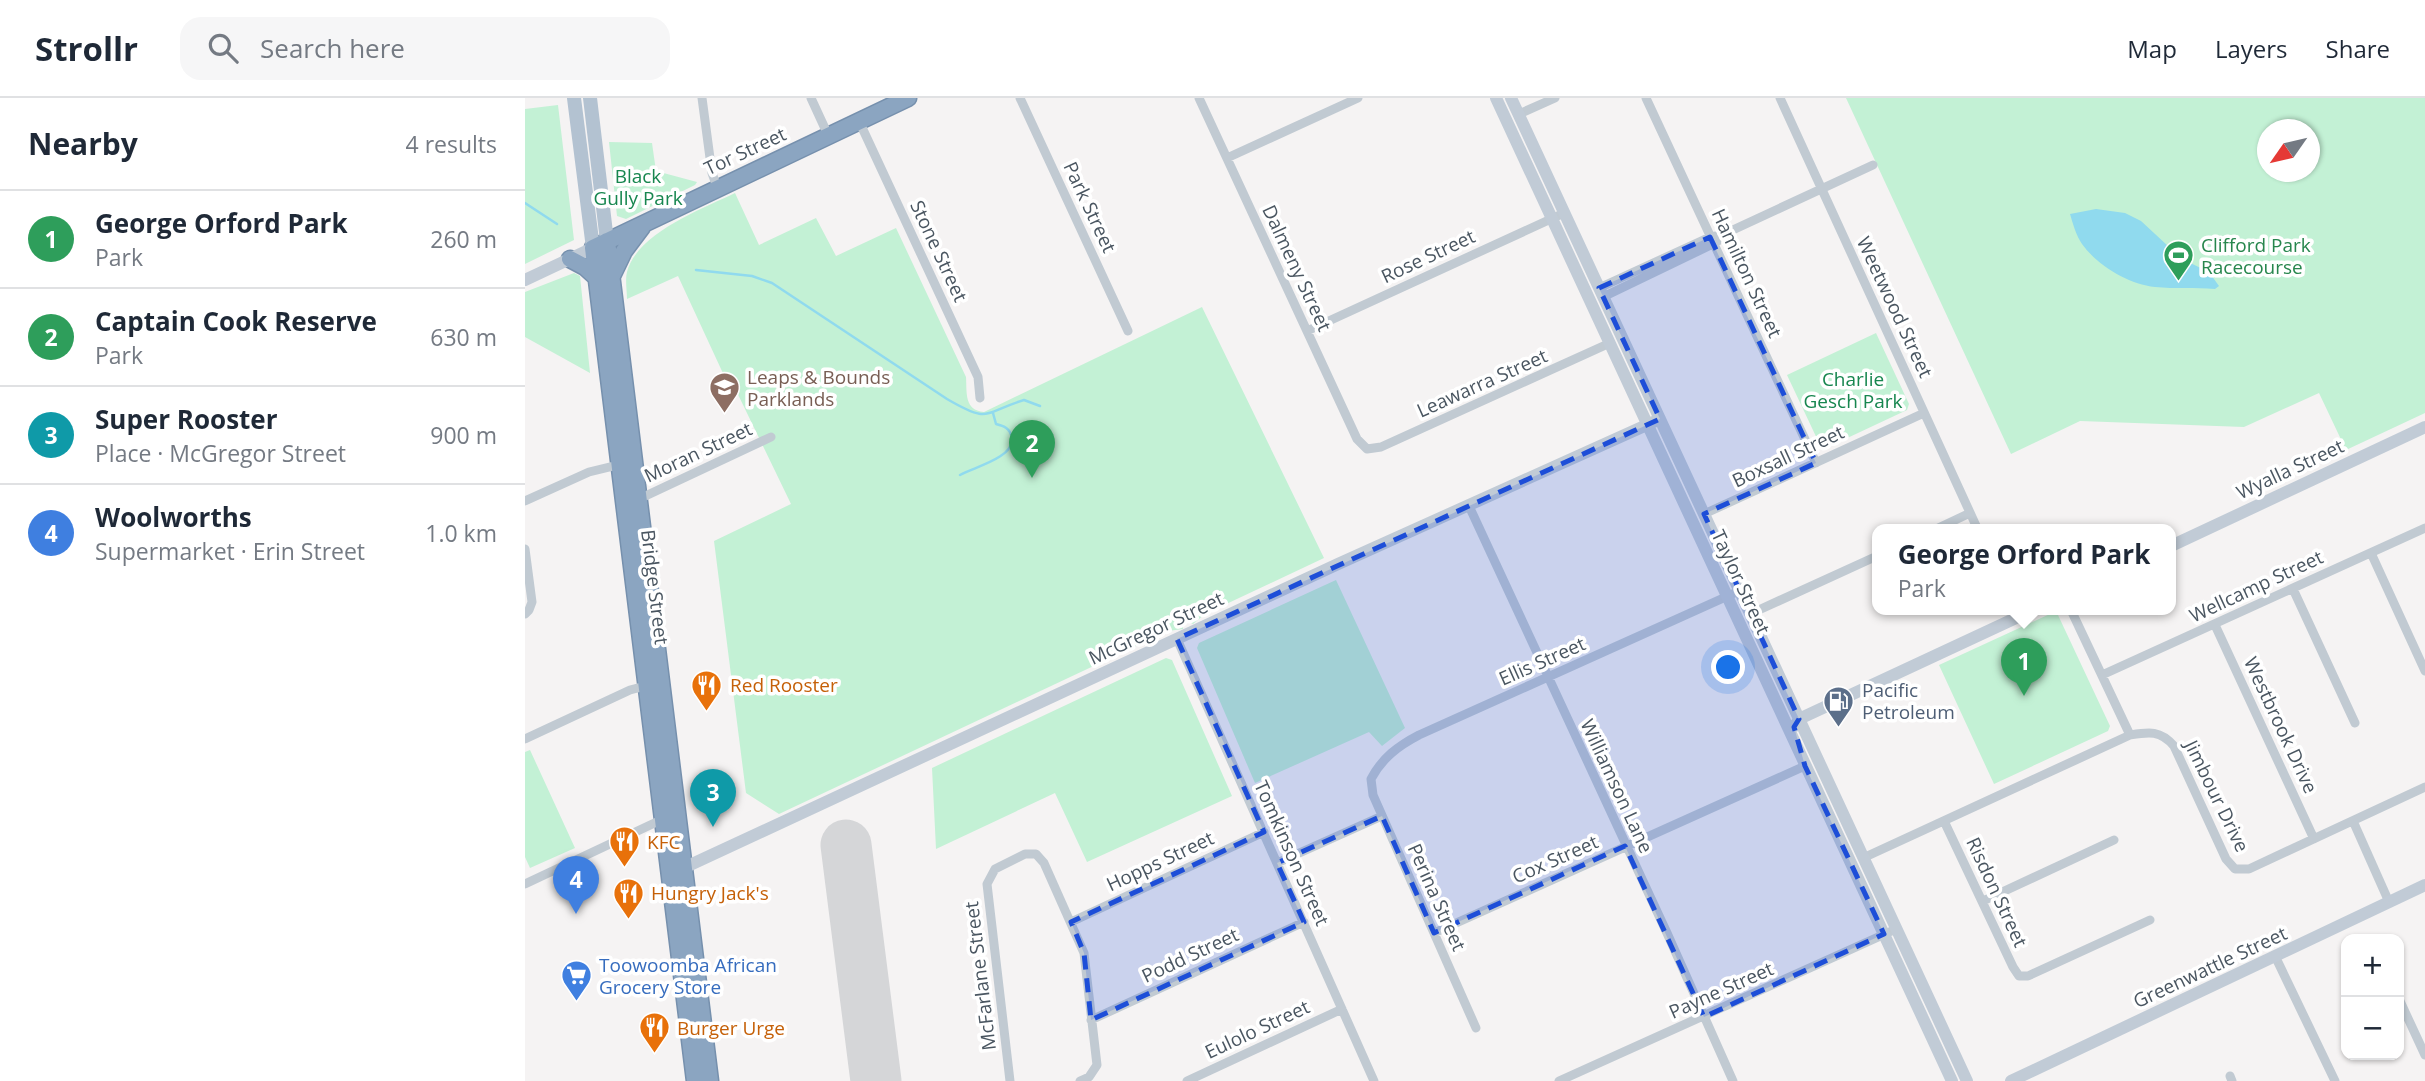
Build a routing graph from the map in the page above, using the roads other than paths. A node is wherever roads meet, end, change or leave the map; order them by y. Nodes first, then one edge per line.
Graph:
1 (574, 98) edge
2 (590, 98) edge
3 (702, 98) edge
4 (811, 98) edge
5 (908, 98) edge
6 (1020, 98) edge
7 (1199, 98) edge
8 (1358, 98) edge
9 (1496, 98) edge
10 (1511, 98) edge
11 (1555, 98) edge
12 (1646, 98) edge
13 (1780, 98) edge
14 (1519, 114) junction
15 (859, 121) junction
16 (828, 135) junction
17 (1227, 158) junction
18 (1874, 165) dead end
19 (717, 187) junction
20 (1821, 189) junction
21 (604, 211) junction
22 (1564, 213) junction
23 (1552, 219) junction
24 (646, 222) junction
25 (630, 230) junction
26 (1712, 240) junction
27 (600, 244) junction
28 (570, 259) junction
29 (604, 277) junction
30 (525, 280) edge
31 (1601, 292) junction
32 (1128, 331) dead end
33 (1307, 331) junction
34 (1609, 344) junction
35 (980, 398) dead end
36 (1924, 413) junction
37 (1660, 419) junction
38 (1647, 425) junction
39 (2425, 427) edge
40 (771, 438) dead end
41 (1367, 449) joint
42 (627, 463) junction
43 (1816, 463) junction
44 (639, 499) junction
45 (525, 501) edge
46 (1469, 506) junction
47 (1970, 513) junction
48 (1704, 514) junction
49 (1947, 524) edge
50 (1975, 524) edge
51 (2425, 528) edge
52 (2176, 544) edge
53 (525, 549) edge
54 (2371, 553) junction
55 (1872, 558) edge
56 (2293, 589) junction
57 (1733, 594) junction
58 (527, 612) edge
59 (1750, 614) junction
60 (2014, 615) edge
61 (2073, 615) edge
62 (2215, 625) junction
63 (1177, 639) junction
64 (2425, 671) edge
65 (2102, 675) junction
66 (1548, 677) junction
67 (654, 685) junction
68 (1799, 719) junction
69 (2355, 723) dead end
70 (2130, 735) junction
71 (525, 739) edge
72 (1805, 766) junction
73 (1371, 779) joint
74 (2425, 787) edge
75 (1382, 816) junction
76 (663, 820) junction
77 (1944, 821) junction
78 (2353, 821) junction
79 (1264, 832) junction
80 (2314, 839) junction
81 (2113, 840) dead end
82 (1625, 846) junction
83 (1863, 858) junction
84 (1277, 863) junction
85 (677, 871) junction
86 (525, 884) edge
87 (2425, 885) edge
88 (1983, 901) junction
89 (2389, 902) junction
90 (2150, 920) dead end
91 (1071, 922) junction
92 (1304, 922) junction
93 (1890, 931) junction
94 (1434, 933) junction
95 (2276, 958) junction
96 (1342, 1009) junction
97 (2404, 1010) edge
98 (1704, 1017) junction
99 (1091, 1020) junction
100 (1476, 1028) dead end
101 (2425, 1055) edge
102 (695, 1081) edge
103 (710, 1081) edge
104 (1010, 1081) edge
105 (1080, 1081) edge
106 (1187, 1081) edge
107 (1374, 1081) edge
108 (1559, 1081) edge
109 (1733, 1081) edge
110 (1952, 1081) edge
111 (1967, 1081) edge
112 (2011, 1081) edge
113 (2335, 1081) edge

1 - 27 main road, Bridge Street
2 - 21 main road, Bridge Street
3 - 19 street
4 - 16 street
5 - 15 highway, Tor Street
6 - 32 street, Park Street
7 - 17 street, Dalmeny Street
8 - 17 street
9 - 23 main road, Taylor Street
10 - 14 main road, Taylor Street
11 - 14 street
12 - 26 street, Hamilton Street
13 - 20 street, Weetwood Street
14 - 22 main road, Taylor Street
15 - 16 highway, Tor Street
15 - 35 street, Stone Street
16 - 19 highway, Tor Street
17 - 33 street, Dalmeny Street
18 - 20 street
19 - 24 highway, Tor Street
20 - 26 street
20 - 36 street, Weetwood Street
21 - 25 main road
21 - 27 main road, Bridge Street
22 - 23 street, Rose Street
22 - 31 main road, Taylor Street
23 - 33 street, Rose Street
23 - 34 main road, Taylor Street
24 - 25 highway, Tor Street
24 - 29 highway
25 - 27 highway, Tor Street
26 - 31 street
26 - 43 street, Hamilton Street
27 - 28 main road, Tor Street
27 - 29 highway, Bridge Street
28 - 29 highway
28 - 30 main road, Tor Street
29 - 42 highway, Bridge Street
31 - 37 main road, Taylor Street
33 - 41 street, Dalmeny Street
34 - 38 main road, Taylor Street
34 - 41 street, Leawarra Street
36 - 43 street, Boxsall Street
36 - 47 street, Weetwood Street
37 - 38 main road, McGregor Street
37 - 48 main road, Taylor Street
38 - 46 main road, McGregor Street
38 - 57 main road, Taylor Street
39 - 52 main road, Wyalla Street
40 - 44 street, Moran Street
42 - 44 highway, Bridge Street
42 - 45 street
42 - 67 highway, Bridge Street
43 - 48 street, Boxsall Street
44 - 67 highway, Bridge Street
46 - 63 main road, McGregor Street
46 - 66 street, Williamson Lane
47 - 49 street
47 - 50 street, Weetwood Street
48 - 57 main road, Taylor Street
51 - 54 street, Wellcamp Street
53 - 58 street
54 - 56 street, Wellcamp Street
54 - 64 street
55 - 59 street
56 - 62 street, Wellcamp Street
56 - 69 street
57 - 59 main road, Taylor Street
57 - 66 street, Ellis Street
57 - 72 main road, Taylor Street
59 - 68 main road, Taylor Street
60 - 68 main road
61 - 65 street
62 - 65 street, Wellcamp Street
62 - 80 street, Westbrook Drive
63 - 79 street, Tomkinson Street
63 - 85 main road, McGregor Street
65 - 70 street
66 - 73 street, Ellis Street
66 - 82 street, Williamson Lane
67 - 71 street
67 - 76 highway, Bridge Street
67 - 85 highway, Bridge Street
68 - 72 main road
68 - 83 main road, Taylor Street
70 - 77 street, Jimbour Drive
70 - 80 street, Jimbour Drive
72 - 82 street, Cox Street
72 - 93 main road, Taylor Street
73 - 75 street, Perina Street
74 - 78 street, Jimbour Drive
75 - 84 street
75 - 94 street, Perina Street
76 - 85 highway, Bridge Street
76 - 86 street
77 - 83 street, Jimbour Drive
77 - 88 street, Risdon Street
78 - 80 street, Jimbour Drive
78 - 89 street
79 - 84 street, Tomkinson Street
79 - 91 street, Hopps Street
81 - 88 street
82 - 94 street, Cox Street
82 - 98 street, Williamson Lane
83 - 93 main road, Taylor Street
84 - 92 street, Tomkinson Street
85 - 102 highway, Bridge Street
85 - 103 highway, Bridge Street
87 - 89 main road, Greenwattle Street
88 - 90 street, Risdon Street
89 - 95 main road, Greenwattle Street
91 - 99 street
91 - 104 street, McFarlane Street
92 - 96 street, Tomkinson Street
92 - 99 street, Podd Street
93 - 98 street, Payne Street
93 - 110 main road, Taylor Street
93 - 111 main road, Taylor Street
94 - 100 street, Perina Street
95 - 112 main road, Greenwattle Street
95 - 113 street
96 - 106 street, Eulolo Street
96 - 107 street, Tomkinson Street
97 - 101 street
98 - 108 street, Payne Street
98 - 109 street, Williamson Lane
99 - 105 street

